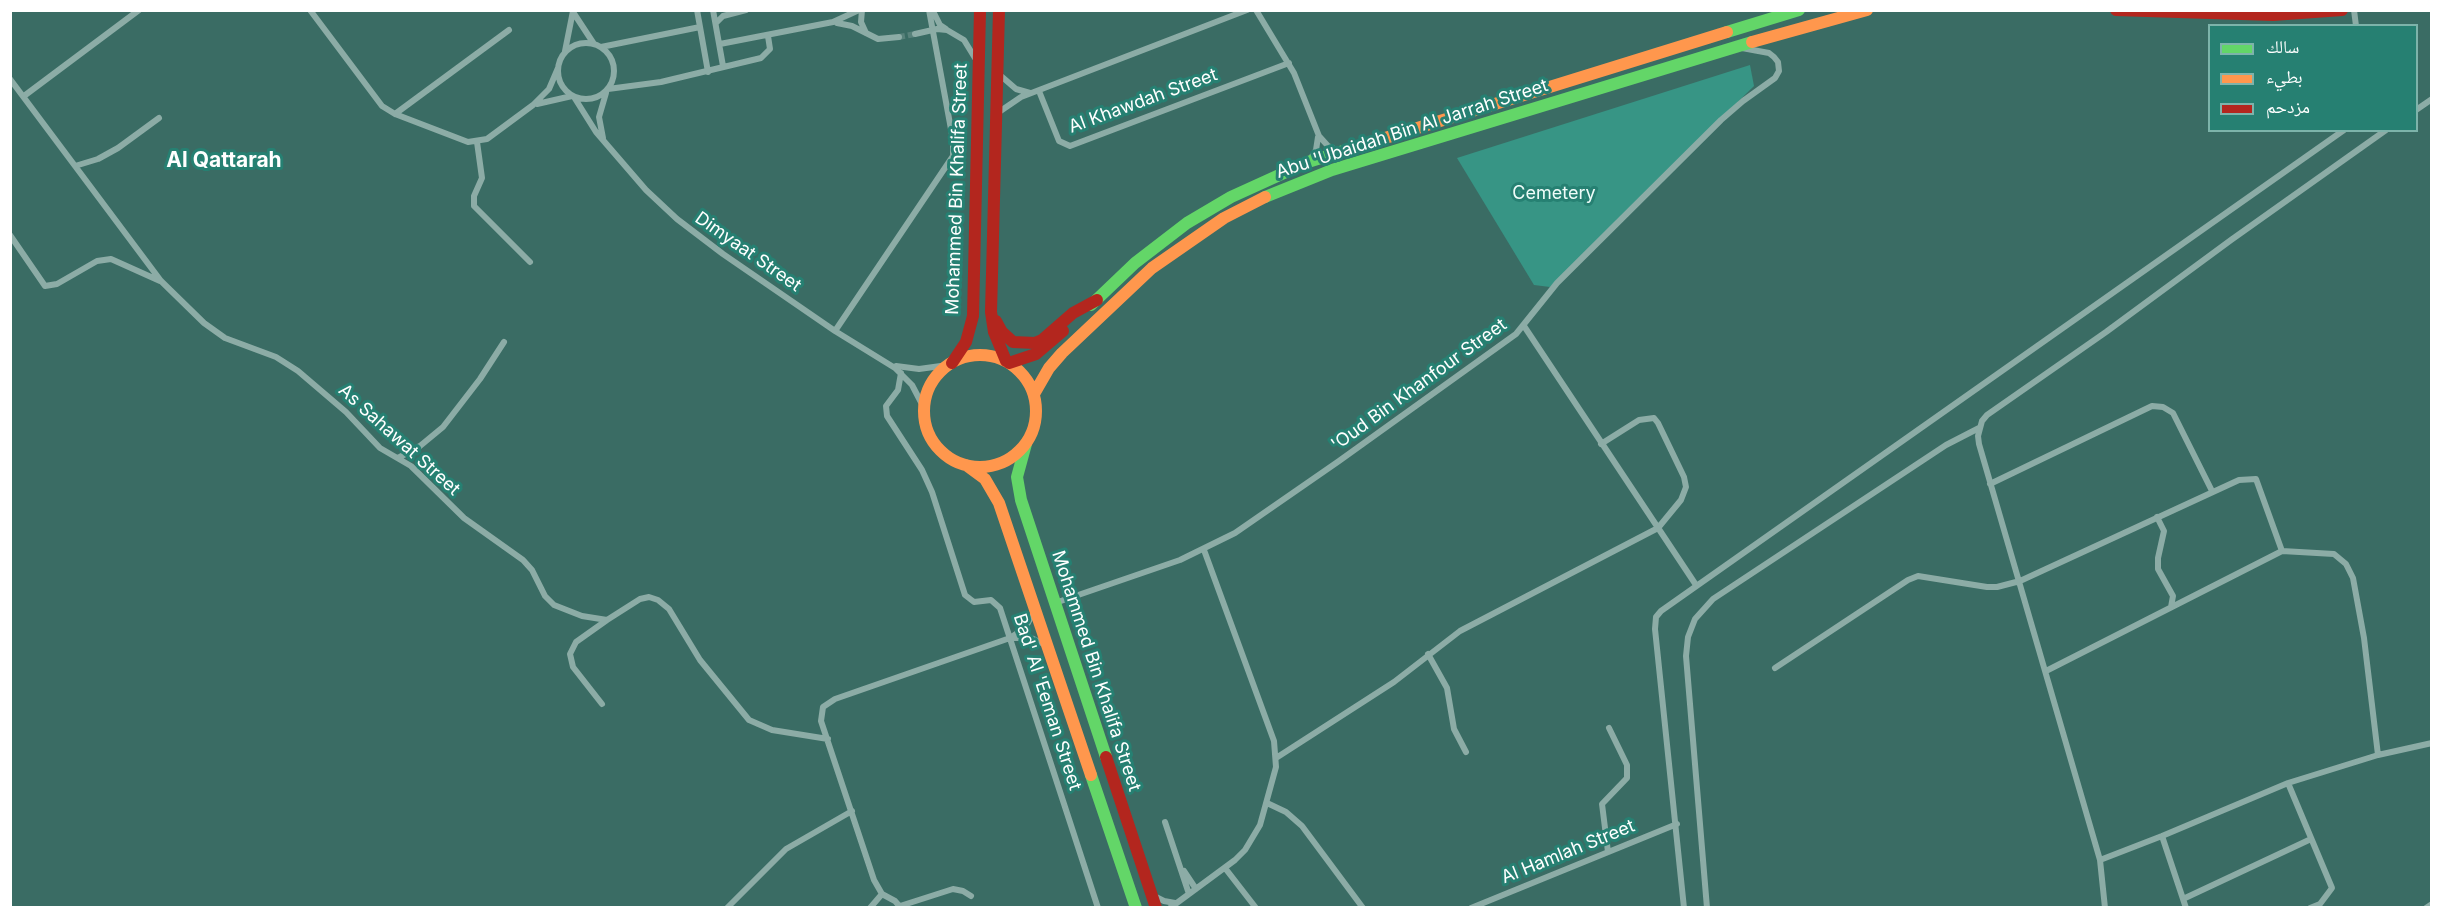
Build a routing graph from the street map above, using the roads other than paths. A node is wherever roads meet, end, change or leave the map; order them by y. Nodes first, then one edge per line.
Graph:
1 (139, 10) edge
2 (310, 10) edge
3 (697, 10) edge
4 (713, 10) edge
5 (746, 10) edge
6 (861, 10) edge
7 (931, 10) edge
8 (980, 10) edge
9 (999, 10) edge
10 (1247, 10) edge
11 (1256, 10) edge
12 (1799, 10) edge
13 (1867, 10) edge
14 (2116, 10) edge
15 (2342, 10) edge
16 (573, 11) edge
17 (834, 22) junction
18 (716, 23) junction
19 (700, 27) junction
20 (510, 30) dead end
21 (933, 30) junction
22 (947, 30) junction
23 (915, 34) tunnel mouth
24 (868, 35) junction
25 (768, 36) junction
26 (899, 37) tunnel mouth
27 (594, 44) junction
28 (720, 44) junction
29 (601, 47) junction
30 (1736, 47) junction
31 (566, 51) junction
32 (1289, 63) junction
33 (723, 66) junction
34 (978, 67) junction
35 (558, 68) junction
36 (708, 72) junction
37 (998, 73) junction
38 (10, 79) edge
39 (608, 90) junction
40 (1040, 91) junction
41 (1031, 94) junction
42 (24, 96) junction
43 (573, 97) junction
44 (2432, 99) edge
45 (533, 105) junction
46 (2418, 109) edge
47 (395, 114) junction
48 (997, 114) junction
49 (159, 118) dead end
50 (2341, 132) edge
51 (2383, 132) edge
52 (1318, 136) junction
53 (477, 142) junction
54 (606, 144) junction
55 (1340, 151) junction
56 (1308, 162) junction
57 (75, 166) junction
58 (10, 235) edge
59 (530, 262) dead end
60 (161, 281) junction
61 (1097, 300) junction
62 (992, 312) junction
63 (1524, 326) junction
64 (835, 332) junction
65 (504, 342) dead end
66 (1007, 362) junction
67 (889, 364) junction
68 (950, 364) junction
69 (901, 373) junction
70 (1034, 394) junction
71 (924, 408) junction
72 (1979, 428) junction
73 (1026, 444) junction
74 (1601, 444) junction
75 (398, 458) junction
76 (966, 465) junction
77 (1990, 484) junction
78 (2212, 491) junction
79 (2157, 517) junction
80 (1658, 528) junction
81 (1204, 549) junction
82 (2282, 551) junction
83 (2020, 581) junction
84 (1696, 585) junction
85 (1055, 603) junction
86 (1035, 606) junction
87 (2171, 607) junction
88 (607, 620) junction
89 (1010, 638) junction
90 (1049, 648) junction
91 (1428, 654) junction
92 (1775, 668) dead end
93 (2046, 671) junction
94 (602, 704) dead end
95 (1609, 728) dead end
96 (828, 739) junction
97 (2432, 743) edge
98 (1466, 753) dead end
99 (2378, 755) junction
100 (1276, 758) junction
101 (2288, 783) junction
102 (1267, 803) junction
103 (852, 811) junction
104 (1165, 822) dead end
105 (1677, 824) junction
106 (2162, 837) junction
107 (2311, 838) junction
108 (1608, 852) junction
109 (2100, 860) junction
110 (1182, 868) junction
111 (1225, 868) junction
112 (1196, 889) junction
113 (1150, 891) junction
114 (882, 894) junction
115 (970, 896) dead end
116 (1185, 896) junction
117 (2183, 899) junction
118 (2432, 904) edge
119 (1173, 905) edge
120 (901, 907) edge
121 (728, 908) edge
122 (870, 908) edge
123 (1098, 908) edge
124 (1136, 908) edge
125 (1156, 908) edge
126 (1186, 908) edge
127 (1256, 908) edge
128 (1363, 908) edge
129 (1471, 908) edge
130 (1684, 908) edge
131 (1707, 908) edge
132 (2105, 908) edge
133 (2186, 908) edge
134 (2310, 908) edge
135 (2426, 908) edge

1 - 42 street
2 - 47 street
3 - 19 street
4 - 18 street
5 - 18 street
6 - 17 street
6 - 24 street
7 - 21 street
7 - 22 street
8 - 34 main road, Mohammed Bin Khalifa Street
9 - 37 main road, Mohammed Bin Khalifa Street
10 - 40 street
11 - 32 street
12 - 55 main road, Abu 'Ubaidah Bin Al Jarrah Street
13 - 30 main road, Abu 'Ubaidah Bin Al Jarrah Street
14 - 15 main road
16 - 27 street
16 - 31 street
17 - 24 street
17 - 25 street
18 - 28 street
19 - 29 street
19 - 36 street
20 - 47 street
21 - 22 street
21 - 23 street
21 - 64 street
22 - 34 street
24 - 26 street
25 - 28 street
25 - 33 street
27 - 29 street
27 - 31 street
28 - 33 street
29 - 39 street
30 - 63 street, 'Oud Bin Khanfour Street
30 - 70 main road, Abu 'Ubaidah Bin Al Jarrah Street
31 - 35 street
32 - 40 street, Al Khawdah Street
32 - 52 street
33 - 36 street
34 - 68 main road, Mohammed Bin Khalifa Street
35 - 43 street
35 - 45 street
36 - 39 street
37 - 41 street
37 - 48 main road, Mohammed Bin Khalifa Street
38 - 42 street, As Sahawat Street
39 - 43 street
39 - 54 street, Dimyaat Street
40 - 41 street
41 - 48 street
42 - 57 street, As Sahawat Street
43 - 45 street
43 - 54 street, Dimyaat Street
44 - 46 street
45 - 53 street
47 - 53 street
48 - 62 main road, Mohammed Bin Khalifa Street
49 - 57 street
50 - 84 street
51 - 72 street
52 - 55 street
52 - 56 street
53 - 59 street
54 - 64 street, Dimyaat Street
55 - 56 main road, Abu 'Ubaidah Bin Al Jarrah Street
56 - 61 main road, Abu 'Ubaidah Bin Al Jarrah Street
57 - 60 street, As Sahawat Street
58 - 60 street
60 - 75 street, As Sahawat Street
61 - 62 main road
61 - 66 main road, Abu 'Ubaidah Bin Al Jarrah Street
62 - 66 main road, Mohammed Bin Khalifa Street
63 - 74 street
63 - 81 street, 'Oud Bin Khanfour Street
64 - 67 street, Dimyaat Street
65 - 75 street
66 - 68 main road
66 - 70 main road
67 - 68 street, Dimyaat Street
67 - 69 street, Dimyaat Street
68 - 71 main road
69 - 71 street, Dimyaat Street
69 - 89 street, Bad' Al 'Eeman Street
70 - 73 main road
71 - 76 main road
72 - 77 street
72 - 131 street
73 - 76 main road
73 - 85 main road, Mohammed Bin Khalifa Street
74 - 80 street
74 - 80 street
75 - 88 street, As Sahawat Street
76 - 86 main road, Mohammed Bin Khalifa Street
77 - 78 street
77 - 83 street
78 - 79 street
78 - 82 street
79 - 83 street
79 - 87 street
80 - 84 street
80 - 91 street
81 - 85 street, 'Oud Bin Khanfour Street
81 - 100 street
82 - 87 street
82 - 99 street
83 - 92 street
83 - 93 street
84 - 105 street
85 - 113 main road, Mohammed Bin Khalifa Street
86 - 89 street
86 - 90 main road, Mohammed Bin Khalifa Street
87 - 93 street
88 - 94 street
88 - 96 street
89 - 90 street
89 - 96 street
89 - 123 street, Bad' Al 'Eeman Street
90 - 124 main road, Mohammed Bin Khalifa Street
91 - 98 street
91 - 100 street
93 - 109 street
95 - 108 street
96 - 103 street
97 - 99 street
99 - 101 street
100 - 102 street
101 - 106 street
101 - 107 street
102 - 111 street
102 - 128 street
103 - 114 street
103 - 121 street
104 - 110 street
105 - 108 street, Al Hamlah Street
105 - 130 street
106 - 109 street
106 - 117 street
107 - 117 street
107 - 134 street
108 - 129 street, Al Hamlah Street
109 - 132 street
110 - 112 street
110 - 116 street
111 - 112 street
111 - 127 street
112 - 116 street
113 - 119 street
113 - 125 main road, Mohammed Bin Khalifa Street
114 - 120 street
114 - 122 street
115 - 120 street
116 - 119 street
116 - 126 street
117 - 133 street
118 - 135 street

